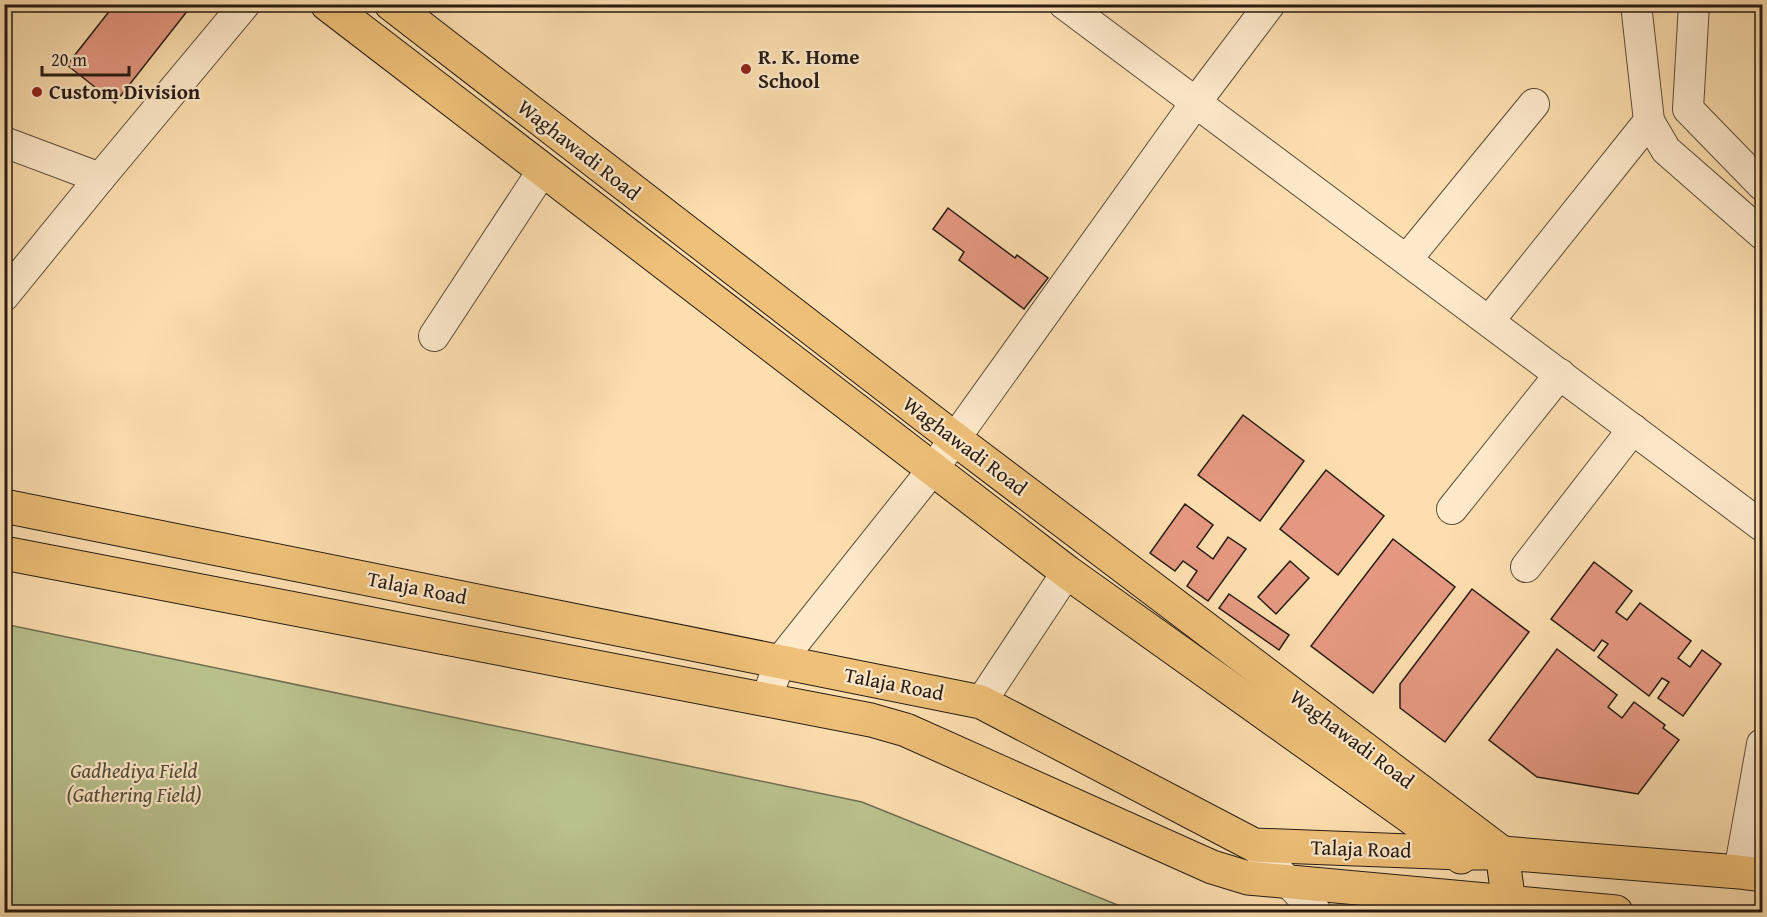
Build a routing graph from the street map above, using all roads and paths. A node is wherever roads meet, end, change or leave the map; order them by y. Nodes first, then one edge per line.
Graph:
1 (245, 4) edge
2 (327, 4) edge
3 (391, 4) edge
4 (1064, 4) edge
5 (1270, 4) edge
6 (1636, 4) edge
7 (1694, 4) edge
8 (1196, 102) junction
9 (1534, 104) dead end
10 (1649, 121) junction
11 (4, 142) edge
12 (543, 170) junction
13 (100, 178) junction
14 (1762, 185) edge
15 (1762, 234) edge
16 (1407, 259) junction
17 (4, 296) edge
18 (1489, 321) junction
19 (434, 336) dead end
20 (1560, 374) junction
21 (1633, 429) junction
22 (955, 439) junction
23 (933, 470) junction
24 (4, 506) edge
25 (1452, 509) dead end
26 (1762, 526) edge
27 (4, 553) edge
28 (1526, 567) dead end
29 (1067, 573) junction
30 (489, 603) junction
31 (478, 644) junction
32 (780, 661) junction
33 (766, 700) junction
34 (981, 702) junction
35 (1762, 744) edge
36 (1254, 845) junction
37 (1502, 852) junction
38 (1461, 853) junction
39 (1751, 874) edge
40 (1288, 883) junction
41 (1468, 899) junction
42 (1509, 903) junction
43 (1316, 912) edge
44 (1616, 912) edge

1 - 13 street
2 - 12 main road, Waghawadi Road
3 - 22 main road, Waghawadi Road
4 - 8 street
5 - 8 street
6 - 10 street
7 - 14 street
8 - 16 street
8 - 22 street
9 - 16 street
10 - 15 street
10 - 18 street
11 - 13 street
12 - 19 street
12 - 23 main road, Waghawadi Road
13 - 17 street
16 - 18 street
18 - 20 street
20 - 21 street
20 - 25 street
21 - 26 street
21 - 28 street
22 - 23 street
22 - 37 main road, Waghawadi Road
23 - 29 main road, Waghawadi Road
23 - 32 street
24 - 30 main road, Talaja Road
27 - 31 main road, Talaja Road
29 - 34 street
29 - 38 main road, Waghawadi Road
30 - 31 main road
30 - 32 main road, Talaja Road
31 - 33 main road, Talaja Road
32 - 33 street
32 - 34 main road, Talaja Road
33 - 40 main road, Talaja Road
34 - 36 main road, Talaja Road
35 - 39 street
36 - 38 main road, Talaja Road
36 - 40 street
37 - 38 main road, Talaja Road
37 - 39 main road, Talaja Road
37 - 42 main road
38 - 41 main road
40 - 41 main road, Talaja Road
40 - 43 street
41 - 42 main road, Talaja Road
42 - 44 main road, Talaja Road

